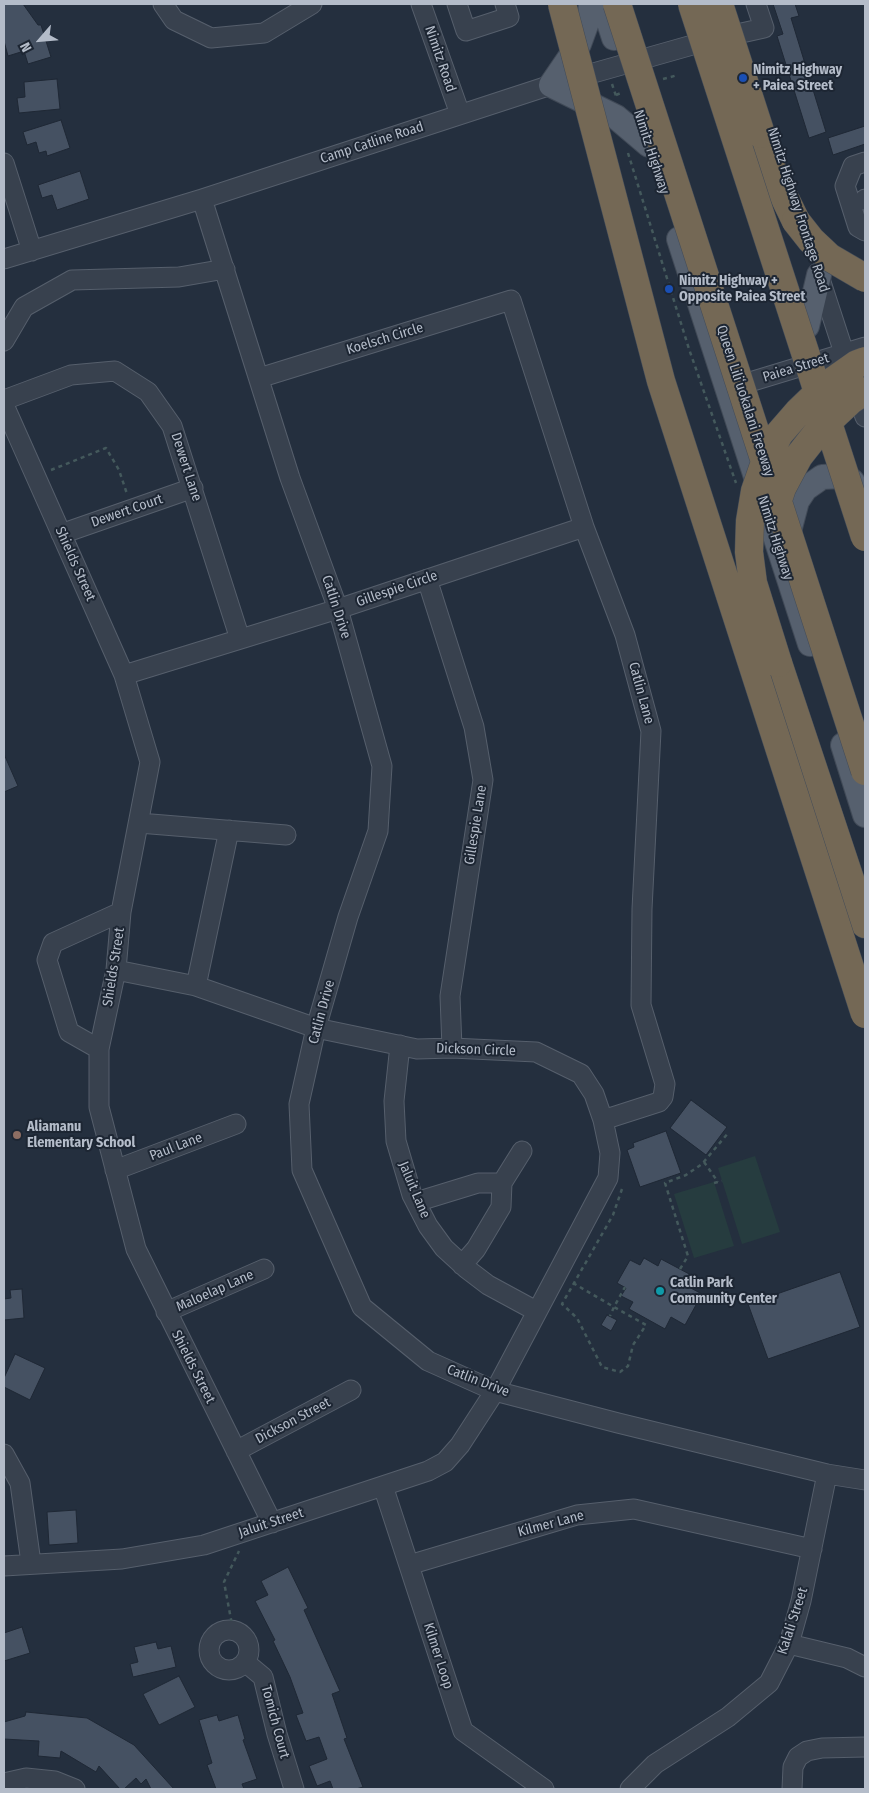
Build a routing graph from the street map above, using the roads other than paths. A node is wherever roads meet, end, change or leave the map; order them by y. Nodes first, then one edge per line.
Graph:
1 (163, 4) edge
2 (312, 4) edge
3 (421, 4) edge
4 (457, 4) edge
5 (505, 4) edge
6 (562, 4) edge
7 (591, 4) edge
8 (603, 4) edge
9 (617, 4) edge
10 (732, 4) edge
11 (756, 4) edge
12 (704, 6) edge
13 (742, 35) junction
14 (710, 40) junction
15 (623, 64) junction
16 (551, 84) junction
17 (460, 114) junction
18 (649, 145) junction
19 (865, 162) edge
20 (4, 163) edge
21 (202, 199) junction
22 (865, 231) edge
23 (32, 251) junction
24 (4, 259) edge
25 (225, 269) junction
26 (819, 275) junction
27 (865, 278) edge
28 (511, 300) joint
29 (807, 326) junction
30 (4, 341) edge
31 (865, 347) edge
32 (855, 357) edge
33 (820, 361) junction
34 (259, 378) junction
35 (726, 390) junction
36 (865, 391) edge
37 (4, 400) edge
38 (4, 405) edge
39 (865, 416) edge
40 (193, 488) junction
41 (865, 501) edge
42 (584, 527) junction
43 (61, 534) junction
44 (865, 536) edge
45 (782, 560) junction
46 (427, 579) junction
47 (338, 609) junction
48 (240, 639) junction
49 (778, 663) junction
50 (124, 676) junction
51 (865, 770) edge
52 (865, 815) edge
53 (139, 823) junction
54 (229, 830) junction
55 (286, 835) dead end
56 (121, 912) junction
57 (865, 924) edge
58 (116, 970) junction
59 (196, 986) junction
60 (865, 1014) edge
61 (316, 1028) junction
62 (400, 1045) junction
63 (452, 1048) junction
64 (99, 1049) junction
65 (603, 1120) junction
66 (236, 1124) dead end
67 (522, 1152) dead end
68 (115, 1170) junction
69 (502, 1183) junction
70 (416, 1202) junction
71 (462, 1265) junction
72 (264, 1269) dead end
73 (536, 1311) junction
74 (166, 1312) junction
75 (351, 1390) dead end
76 (496, 1391) junction
77 (236, 1451) junction
78 (4, 1454) edge
79 (827, 1474) junction
80 (865, 1480) edge
81 (383, 1486) junction
82 (272, 1523) junction
83 (812, 1549) junction
84 (31, 1563) junction
85 (409, 1565) junction
86 (4, 1566) edge
87 (788, 1644) junction
88 (245, 1662) junction
89 (865, 1666) edge
90 (865, 1747) edge
91 (4, 1783) edge
92 (75, 1789) edge
93 (294, 1789) edge
94 (544, 1789) edge
95 (630, 1789) edge
96 (792, 1789) edge

1 - 2 street
3 - 17 street, Nimitz Road
4 - 5 street
6 - 60 highway, bridge
7 - 16 main road
8 - 15 main road, Nimitz Highway
9 - 51 highway, Queen Liliʻuokalani Freeway, bridge
10 - 13 street, Nimitz Highway Frontage Road
11 - 13 street, Camp Catline Road
12 - 14 main road
12 - 27 highway, bridge
12 - 44 highway, bridge
13 - 14 street, Camp Catline Road
13 - 26 street, Nimitz Highway Frontage Road
14 - 15 street, Camp Catline Road
14 - 29 main road
15 - 16 street, Camp Catline Road
15 - 18 main road, Nimitz Highway
16 - 17 street, Camp Catline Road
16 - 18 main road
17 - 21 street, Camp Catline Road
18 - 35 main road, Nimitz Highway
19 - 22 street
20 - 23 street
21 - 23 street, Camp Catline Road
21 - 25 street, Catlin Drive
23 - 24 street, Camp Catline Road
25 - 30 street
25 - 34 street, Catlin Drive
26 - 29 main road
26 - 32 street, Nimitz Highway Frontage Road
28 - 34 street, Koelsch Circle
28 - 42 street, Catlin Lane
29 - 33 main road
31 - 32 street, Paiea Street
32 - 33 street, Paiea Street
32 - 39 street, Nimitz Highway Frontage Road
32 - 49 highway, bridge
33 - 35 street, Paiea Street
33 - 41 main road
34 - 47 street, Catlin Drive
35 - 45 main road, Nimitz Highway
36 - 49 highway, bridge
37 - 40 street, Dewert Lane
38 - 43 street, Shields Street
40 - 43 street, Dewert Court
40 - 48 street, Dewert Lane
41 - 45 main road
42 - 46 street, Gillespie Circle
42 - 65 street, Catlin Lane
43 - 50 street, Shields Street
45 - 52 main road, Nimitz Highway
46 - 47 street, Gillespie Circle
46 - 63 street, Gillespie Lane
47 - 48 street, Gillespie Circle
47 - 61 street, Catlin Drive
48 - 50 street, Gillespie Circle
49 - 57 highway
50 - 53 street, Shields Street
53 - 54 street
53 - 56 street, Shields Street
54 - 55 street
54 - 59 street
56 - 58 street, Shields Street
56 - 64 street
58 - 59 street, Dickson Circle
58 - 64 street, Shields Street
59 - 61 street, Dickson Circle
61 - 62 street, Dickson Circle
61 - 76 street, Catlin Drive
62 - 63 street, Dickson Circle
62 - 70 street, Jaluit Lane
63 - 65 street, Dickson Circle
64 - 68 street, Shields Street
65 - 73 street, Dickson Circle
66 - 68 street, Paul Lane
67 - 69 street
68 - 74 street, Shields Street
69 - 70 street
69 - 71 street
70 - 71 street, Jaluit Lane
71 - 73 street, Jaluit Lane
72 - 74 street, Maloelap Lane
73 - 76 street, Dickson Circle
74 - 77 street, Shields Street
75 - 77 street, Dickson Street
76 - 79 street, Catlin Drive
76 - 81 street, Jaluit Street
77 - 82 street, Shields Street
78 - 84 street
79 - 80 street, Catlin Drive
79 - 83 street, Kalali Street
81 - 82 street, Jaluit Street
81 - 85 street, Kilmer Loop
82 - 84 street, Jaluit Street
83 - 85 street, Kilmer Lane
83 - 87 street, Kalali Street
84 - 86 street, Jaluit Street
85 - 94 street, Kilmer Loop
87 - 89 street
87 - 95 street, Kalali Street
88 - 88 street
88 - 93 street, Tomich Court
90 - 96 street
91 - 92 street

